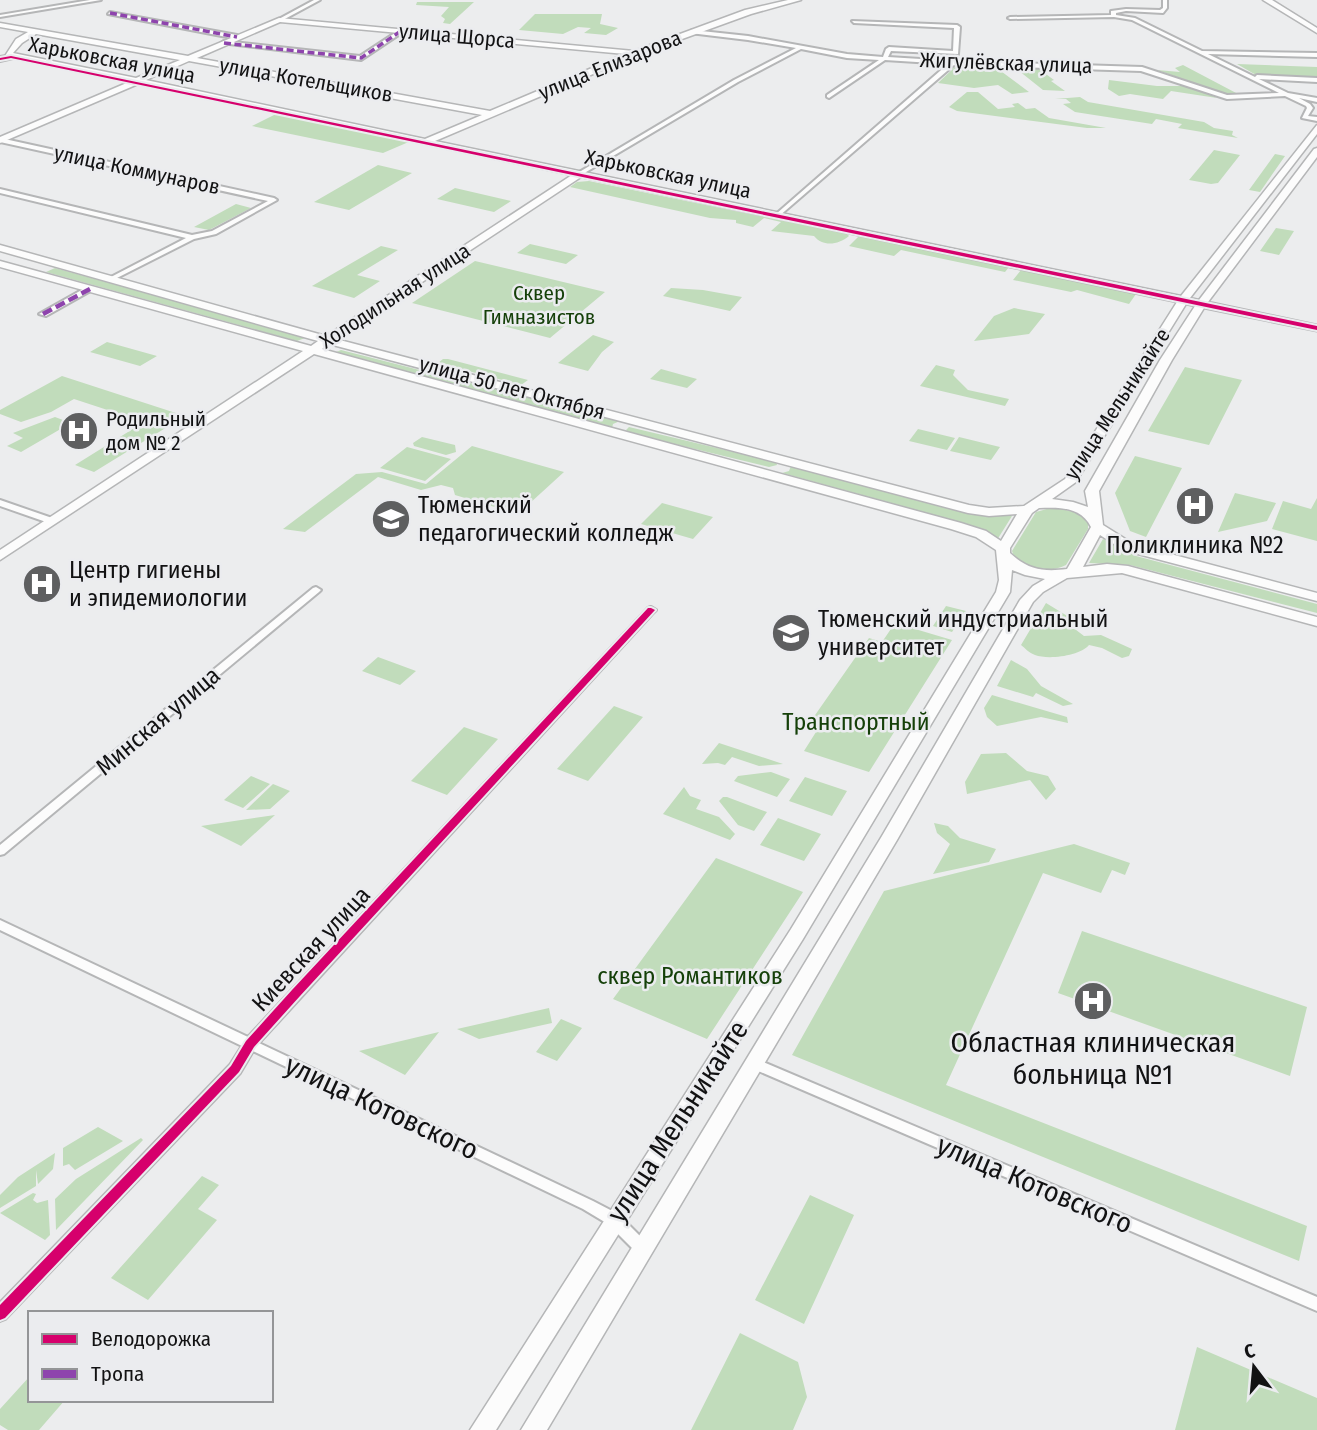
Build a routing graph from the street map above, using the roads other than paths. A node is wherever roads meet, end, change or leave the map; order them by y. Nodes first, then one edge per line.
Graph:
1 (99, 0) edge
2 (318, 0) edge
3 (797, 0) edge
4 (1266, 0) edge
5 (1280, 0) edge
6 (1165, 2) edge
7 (110, 13) dead end
8 (0, 16) edge
9 (865, 16) dead end
10 (1114, 16) junction
11 (1010, 18) dead end
12 (279, 20) junction
13 (0, 24) edge
14 (1317, 29) edge
15 (35, 31) junction
16 (401, 31) junction
17 (692, 32) junction
18 (237, 37) junction
19 (224, 43) junction
20 (799, 49) junction
21 (1200, 51) junction
22 (635, 53) junction
23 (1317, 55) edge
24 (11, 57) junction
25 (189, 58) junction
26 (885, 58) junction
27 (0, 59) edge
28 (953, 63) junction
29 (1255, 76) junction
30 (1317, 80) edge
31 (135, 82) junction
32 (1286, 94) junction
33 (829, 96) dead end
34 (1317, 100) edge
35 (488, 113) junction
36 (1317, 119) edge
37 (1317, 128) edge
38 (0, 140) edge
39 (427, 141) junction
40 (1317, 151) edge
41 (579, 174) junction
42 (0, 191) edge
43 (778, 215) junction
44 (192, 237) junction
45 (0, 248) edge
46 (0, 264) edge
47 (111, 279) junction
48 (90, 289) junction
49 (1184, 299) junction
50 (1202, 303) junction
51 (43, 314) dead end
52 (1317, 328) edge
53 (328, 340) junction
54 (1157, 342) junction
55 (1175, 346) junction
56 (311, 351) junction
57 (640, 422) junction
58 (626, 436) junction
59 (776, 458) junction
60 (761, 473) junction
61 (0, 503) edge
62 (1031, 507) junction
63 (52, 522) junction
64 (1097, 523) junction
65 (1003, 552) junction
66 (0, 556) edge
67 (1069, 572) junction
68 (316, 590) dead end
69 (1317, 597) edge
70 (651, 610) dead end
71 (1317, 622) edge
72 (0, 851) edge
73 (838, 867) junction
74 (865, 877) junction
75 (819, 897) junction
76 (848, 905) junction
77 (0, 925) edge
78 (250, 1044) junction
79 (754, 1063) junction
80 (613, 1219) junction
81 (642, 1248) junction
82 (1317, 1304) edge
83 (0, 1314) edge
84 (482, 1430) edge
85 (533, 1430) edge

1 - 8 street
2 - 12 street
3 - 17 main road, улица Елизарова
4 - 14 main road
5 - 14 main road
6 - 10 street
7 - 18 street
9 - 26 street
10 - 11 street
10 - 21 street
12 - 16 main road, улица Щорса
12 - 18 street
13 - 15 main road, улица Котельщиков
15 - 24 main road, Харьковская улица
15 - 25 main road, улица Котельщиков
16 - 19 street
16 - 22 main road, улица Щорса
17 - 20 street, Жигулёвская улица
17 - 22 main road, улица Елизарова
18 - 19 main road
19 - 25 main road
20 - 26 street, Жигулёвская улица
20 - 41 street, Холодильная улица
21 - 23 street
21 - 29 street
22 - 35 main road, улица Елизарова
24 - 27 street
24 - 31 main road, Харьковская улица
25 - 31 main road
25 - 35 main road, улица Котельщиков
26 - 28 street, Жигулёвская улица
26 - 33 street
28 - 32 street, Жигулёвская улица
28 - 43 street
29 - 30 street
29 - 32 street
31 - 38 main road
31 - 39 main road, Харьковская улица
32 - 34 street, Жигулёвская улица
32 - 36 street
35 - 39 main road, улица Елизарова
37 - 49 main road, улица Мельникайте
38 - 44 street, улица Коммунаров
39 - 41 main road, Харьковская улица
40 - 50 main road, улица Мельникайте
41 - 43 main road, Харьковская улица
41 - 53 main road, Холодильная улица
42 - 44 street
43 - 49 main road, Харьковская улица
44 - 47 street
45 - 47 main road, улица 50 лет Октября
46 - 48 main road, улица 50 лет Октября
47 - 53 main road, улица 50 лет Октября
48 - 51 street
48 - 56 main road, улица 50 лет Октября
49 - 50 main road, Харьковская улица
49 - 54 main road, улица Мельникайте
50 - 52 main road, Харьковская улица
50 - 55 main road, улица Мельникайте
53 - 56 main road, Холодильная улица
53 - 57 main road, улица 50 лет Октября
54 - 55 main road
54 - 62 main road, улица Мельникайте
55 - 64 main road, улица Мельникайте
56 - 58 main road, улица 50 лет Октября
56 - 63 main road, Холодильная улица
57 - 58 main road
57 - 59 main road, улица 50 лет Октября
58 - 60 main road, улица 50 лет Октября
59 - 60 main road
59 - 62 main road, улица 50 лет Октября
60 - 65 main road, улица 50 лет Октября
61 - 63 street
62 - 64 main road
62 - 65 main road
63 - 66 main road, Холодильная улица
64 - 67 main road
64 - 69 main road
65 - 67 main road
65 - 73 main road, улица Мельникайте
67 - 71 main road
67 - 74 main road, улица Мельникайте
68 - 72 street, Минская улица
70 - 78 street, Киевская улица
73 - 74 main road
73 - 75 main road, улица Мельникайте
74 - 76 main road, улица Мельникайте
75 - 76 main road
75 - 80 main road, улица Мельникайте
76 - 79 main road, улица Мельникайте
77 - 78 street, улица Котовского
78 - 80 street, улица Котовского
78 - 83 street, Киевская улица
79 - 81 main road, улица Мельникайте
79 - 82 street, улица Котовского
80 - 81 street, улица Котовского
80 - 84 main road, улица Мельникайте
81 - 85 main road, улица Мельникайте

